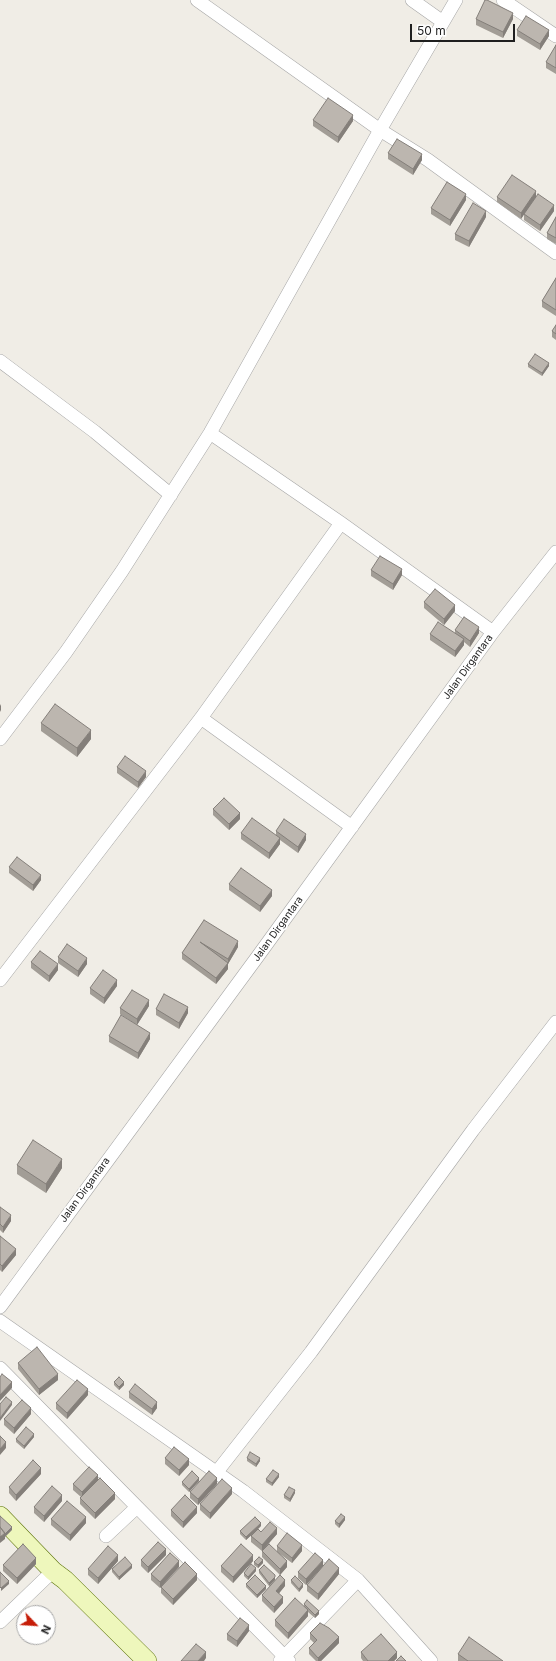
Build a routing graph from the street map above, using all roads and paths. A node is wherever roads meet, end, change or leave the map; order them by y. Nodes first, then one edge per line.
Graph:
1 (197, 0) edge
2 (412, 0) edge
3 (456, 0) edge
4 (502, 0) edge
5 (443, 22) junction
6 (556, 36) edge
7 (380, 130) junction
8 (556, 253) edge
9 (0, 361) edge
10 (210, 433) junction
11 (171, 494) junction
12 (341, 523) junction
13 (556, 552) edge
14 (493, 632) junction
15 (201, 718) junction
16 (0, 739) edge
17 (352, 827) junction
18 (0, 980) edge
19 (556, 1022) edge
20 (0, 1306) edge
21 (0, 1321) edge
22 (0, 1368) edge
23 (216, 1473) junction
24 (137, 1507) junction
25 (0, 1516) edge
26 (106, 1536) dead end
27 (53, 1571) junction
28 (358, 1580) junction
29 (0, 1622) edge
30 (285, 1660) edge
31 (147, 1661) edge
32 (431, 1661) edge

1 - 7 street
2 - 5 street
3 - 5 street
4 - 6 street
5 - 7 street
7 - 8 street
7 - 10 street
9 - 11 street
10 - 11 street
10 - 12 street
11 - 16 street
12 - 14 street
12 - 15 street
13 - 14 street, Jalan Dirgantara
14 - 17 street, Jalan Dirgantara
15 - 17 street
15 - 18 street
17 - 20 street, Jalan Dirgantara
19 - 23 street
21 - 23 street
22 - 24 street
23 - 28 street
24 - 26 street
24 - 30 street
25 - 27 street
27 - 29 street
27 - 31 street
28 - 30 street
28 - 32 street

